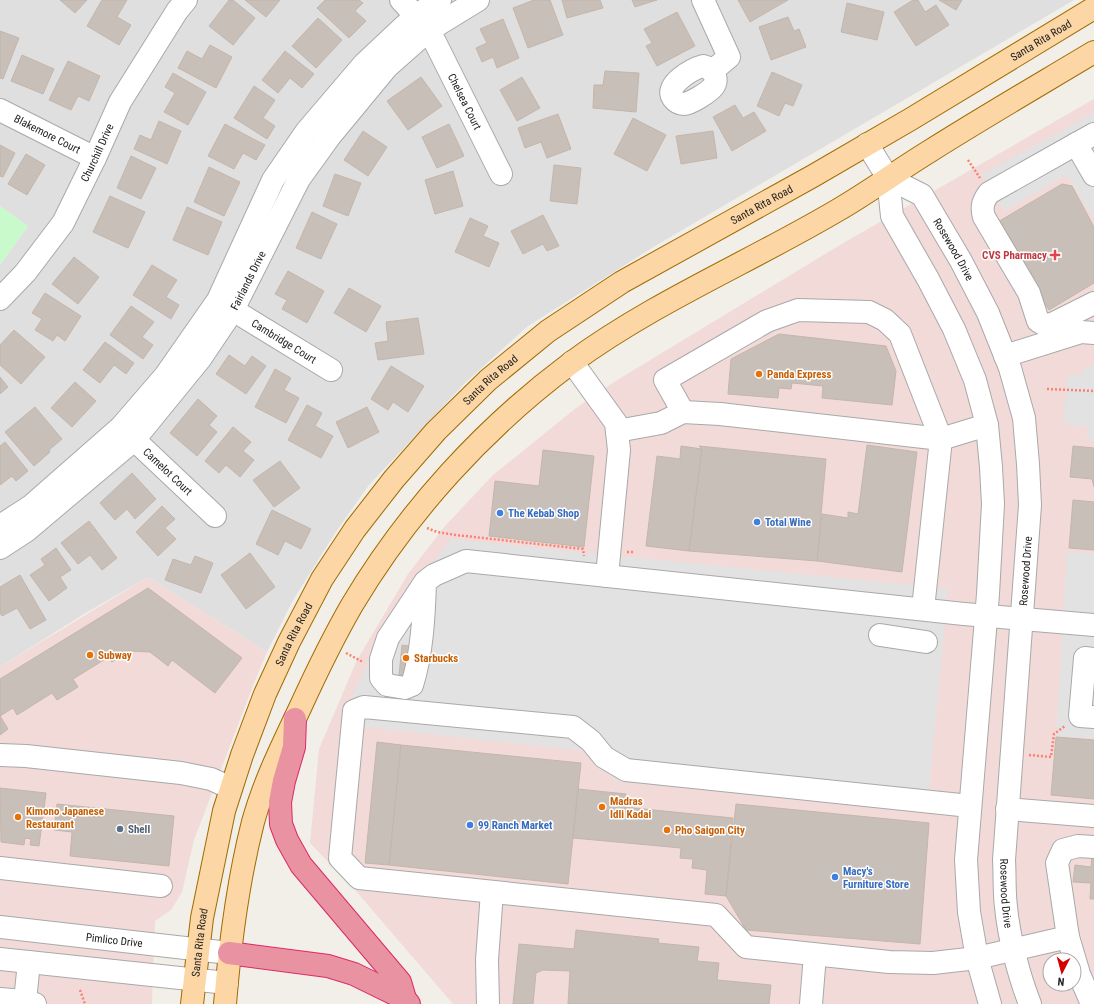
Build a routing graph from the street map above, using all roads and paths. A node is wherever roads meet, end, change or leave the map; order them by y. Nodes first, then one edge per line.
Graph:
1 (400, 0) edge
2 (440, 0) edge
3 (478, 0) edge
4 (703, 0) edge
5 (176, 4) edge
6 (1094, 8) edge
7 (422, 23) junction
8 (1094, 52) edge
9 (712, 71) dead end
10 (0, 110) edge
11 (1085, 139) edge
12 (867, 144) junction
13 (95, 158) junction
14 (501, 174) dead end
15 (1094, 175) edge
16 (888, 178) junction
17 (0, 299) edge
18 (1094, 303) edge
19 (226, 305) junction
20 (1094, 333) edge
21 (1005, 356) junction
22 (572, 362) junction
23 (331, 370) dead end
24 (1047, 389) dead end
25 (1094, 392) edge
26 (683, 412) junction
27 (987, 425) junction
28 (617, 432) junction
29 (128, 434) junction
30 (941, 439) junction
31 (215, 516) dead end
32 (410, 520) junction
33 (0, 526) edge
34 (0, 548) edge
35 (634, 552) dead end
36 (607, 570) junction
37 (425, 582) dead end
38 (924, 610) junction
39 (986, 616) junction
40 (1022, 619) junction
41 (1094, 625) edge
42 (880, 636) dead end
43 (926, 642) dead end
44 (1094, 659) edge
45 (1087, 717) edge
46 (295, 719) junction
47 (1012, 754) junction
48 (0, 755) edge
49 (231, 788) junction
50 (970, 806) junction
51 (1007, 809) junction
52 (1094, 816) edge
53 (1094, 848) edge
54 (0, 868) edge
55 (160, 886) dead end
56 (492, 892) junction
57 (0, 927) edge
58 (1068, 937) junction
59 (198, 950) junction
60 (1014, 950) junction
61 (229, 953) junction
62 (815, 955) junction
63 (977, 958) junction
64 (0, 959) edge
65 (29, 962) junction
66 (1086, 974) edge
67 (194, 980) junction
68 (226, 983) junction
69 (80, 990) dead end
70 (0, 999) edge
71 (407, 1001) edge
72 (30, 1003) edge
73 (85, 1004) edge
74 (192, 1004) edge
75 (225, 1004) edge
76 (488, 1004) edge
77 (811, 1004) edge
78 (990, 1004) edge
79 (1030, 1004) edge
80 (1092, 1004) edge

1 - 7 street, Chelsea Court
2 - 7 street, Fairlands Drive
3 - 7 street, Fairlands Drive
4 - 9 street
5 - 13 street, Churchill Drive
6 - 12 main road, Santa Rita Road
7 - 14 street, Chelsea Court
7 - 19 street, Fairlands Drive
8 - 16 main road
10 - 13 street, Blakemore Court
11 - 15 street
11 - 18 street
12 - 16 street
12 - 49 main road, Santa Rita Road
13 - 17 street, Churchill Drive
16 - 21 street, Rosewood Drive
16 - 22 main road
16 - 27 street
19 - 23 street, Cambridge Court
19 - 29 street, Fairlands Drive
20 - 21 street
21 - 40 street, Rosewood Drive
22 - 28 street
22 - 32 main road
24 - 25 path
26 - 28 street
26 - 30 street
26 - 30 street
27 - 30 street
27 - 39 street
28 - 36 street
29 - 31 street, Camelot Court
29 - 33 street, Fairlands Drive
29 - 34 street, Fairlands Drive
30 - 38 street
32 - 36 path
32 - 46 main road
35 - 36 path
36 - 37 street
36 - 38 street
38 - 39 street
39 - 40 street
39 - 50 street
40 - 41 street
40 - 47 street, Rosewood Drive
42 - 43 street
44 - 45 street
45 - 47 path
46 - 61 main road
46 - 71 highway
47 - 51 street, Rosewood Drive
48 - 49 street
49 - 59 main road, Santa Rita Road
50 - 56 street
50 - 63 street
51 - 52 street
51 - 60 street, Rosewood Drive
53 - 58 street
54 - 55 street
56 - 62 street
56 - 76 street
57 - 59 street, Pimlico Drive
58 - 60 street
58 - 66 street
59 - 61 street, Pimlico Drive
59 - 67 main road, Santa Rita Road
60 - 63 street
60 - 79 street, Rosewood Drive
61 - 68 main road
61 - 71 highway
62 - 63 street
62 - 77 street
63 - 78 street
64 - 65 street
65 - 67 street
65 - 72 street
66 - 80 street
67 - 68 street
67 - 74 main road, Santa Rita Road
68 - 75 main road
69 - 73 path
70 - 72 street

